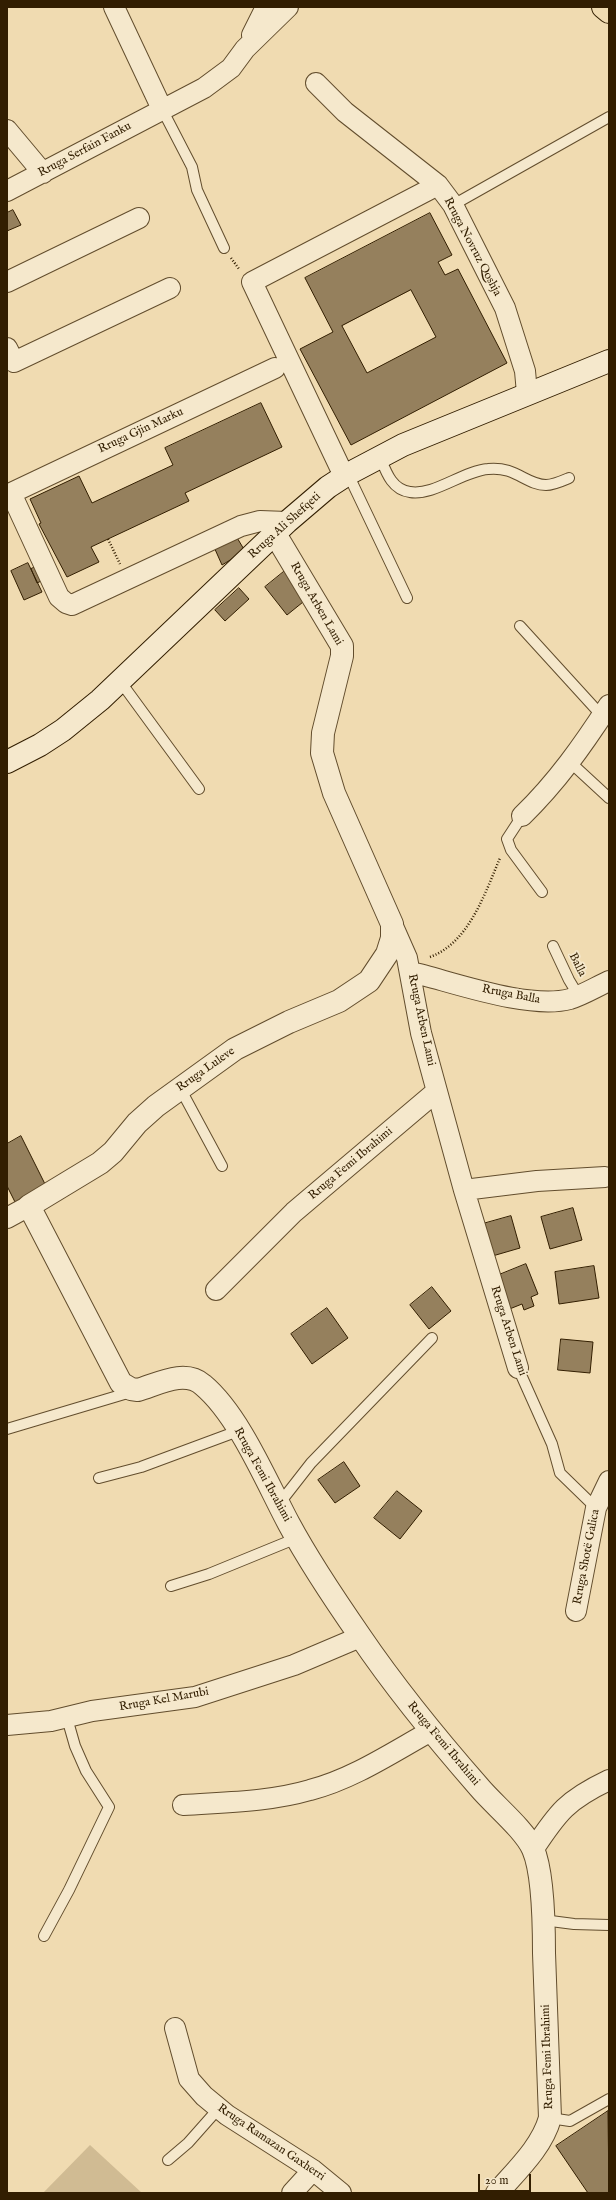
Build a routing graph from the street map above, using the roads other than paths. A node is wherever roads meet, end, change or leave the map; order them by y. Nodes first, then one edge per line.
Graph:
1 (114, 7) edge
2 (266, 7) edge
3 (288, 7) edge
4 (603, 7) edge
5 (609, 12) edge
6 (245, 49) junction
7 (316, 83) dead end
8 (162, 109) junction
9 (609, 117) edge
10 (7, 130) edge
11 (43, 173) junction
12 (438, 185) junction
13 (7, 191) edge
14 (453, 205) junction
15 (139, 218) dead end
16 (224, 248) road end
17 (7, 282) edge
18 (170, 288) dead end
19 (7, 348) edge
20 (609, 361) edge
21 (275, 368) dead end
22 (527, 393) junction
23 (380, 457) junction
24 (346, 475) junction
25 (569, 478) dead end
26 (9, 494) edge
27 (281, 528) junction
28 (407, 598) dead end
29 (520, 626) dead end
30 (120, 681) junction
31 (606, 710) edge
32 (7, 762) edge
33 (570, 762) junction
34 (199, 789) dead end
35 (609, 798) edge
36 (522, 816) joint
37 (542, 892) dead end
38 (390, 918) junction
39 (553, 946) dead end
40 (409, 965) junction
41 (609, 981) edge
42 (578, 995) junction
43 (180, 1088) junction
44 (437, 1091) junction
45 (222, 1166) dead end
46 (607, 1176) edge
47 (464, 1190) junction
48 (29, 1206) junction
49 (7, 1218) edge
50 (216, 1290) dead end
51 (432, 1338) dead end
52 (518, 1368) joint
53 (138, 1390) junction
54 (7, 1429) edge
55 (238, 1431) junction
56 (99, 1478) dead end
57 (609, 1481) edge
58 (279, 1504) junction
59 (596, 1508) junction
60 (297, 1538) junction
61 (171, 1586) dead end
62 (576, 1611) dead end
63 (360, 1637) junction
64 (67, 1718) junction
65 (7, 1726) edge
66 (432, 1731) junction
67 (609, 1780) edge
68 (183, 1805) dead end
69 (533, 1850) junction
70 (543, 1920) junction
71 (609, 1925) edge
72 (44, 1936) dead end
73 (175, 2028) dead end
74 (609, 2099) edge
75 (219, 2108) junction
76 (550, 2118) junction
77 (168, 2160) dead end
78 (313, 2170) junction
79 (292, 2193) edge
80 (341, 2193) edge
81 (498, 2193) edge

1 - 8 street
2 - 6 street, Rruga Serfain Fanku
3 - 6 street, Rruga Serfain Fanku
4 - 5 highway
6 - 8 street, Rruga Serfain Fanku
7 - 12 street, Rruga Novruz Qoshja
8 - 11 street, Rruga Serfain Fanku
8 - 16 lane
9 - 14 lane
10 - 11 street
11 - 13 street, Rruga Serfain Fanku
12 - 14 street, Rruga Novruz Qoshja
12 - 24 street
14 - 22 street, Rruga Novruz Qoshja
15 - 17 street
18 - 19 street
20 - 22 street, Rruga Ali Shefqeti
21 - 26 street, Rruga Gjin Marku
22 - 23 street, Rruga Ali Shefqeti
23 - 24 street, Rruga Ali Shefqeti
23 - 25 lane
24 - 27 street, Rruga Ali Shefqeti
24 - 28 lane
26 - 27 street
27 - 30 street, Rruga Ali Shefqeti
27 - 38 street, Rruga Arben Lami
29 - 31 lane
30 - 32 street, Rruga Ali Shefqeti
30 - 34 lane
31 - 33 street
33 - 35 lane
33 - 36 street
36 - 37 lane
38 - 40 street, Rruga Arben Lami
38 - 43 street, Rruga Luleve
39 - 42 lane, Balla
40 - 42 street, Rruga Balla
40 - 44 street, Rruga Arben Lami
41 - 42 street, Rruga Balla
43 - 45 lane
43 - 48 street, Rruga Luleve
44 - 47 street, Rruga Arben Lami
44 - 50 street, Rruga Femi Ibrahimi
46 - 47 street
47 - 52 street, Rruga Arben Lami
48 - 49 street, Rruga Luleve
48 - 53 street
51 - 58 lane
52 - 59 lane, Rruga Arben Lami
53 - 54 lane, Rruga Femi Ibrahimi
53 - 55 street, Rruga Femi Ibrahimi
55 - 56 lane
55 - 58 street, Rruga Femi Ibrahimi
57 - 59 street, Rruga Shotë Galica
58 - 60 street, Rruga Femi Ibrahimi
59 - 62 street, Rruga Shotë Galica
60 - 61 lane
60 - 63 street, Rruga Femi Ibrahimi
63 - 64 street, Rruga Kel Marubi
63 - 66 street, Rruga Femi Ibrahimi
64 - 65 street, Rruga Kel Marubi
64 - 72 lane
66 - 68 street
66 - 69 street, Rruga Femi Ibrahimi
67 - 69 street
69 - 70 street, Rruga Femi Ibrahimi
70 - 71 lane
70 - 76 street, Rruga Femi Ibrahimi
73 - 75 street, Rruga Ramazan Gaxherri
74 - 76 lane
75 - 77 lane
75 - 78 street, Rruga Ramazan Gaxherri
76 - 81 street, Rruga Femi Ibrahimi
78 - 79 street
78 - 80 street, Rruga Ramazan Gaxherri

